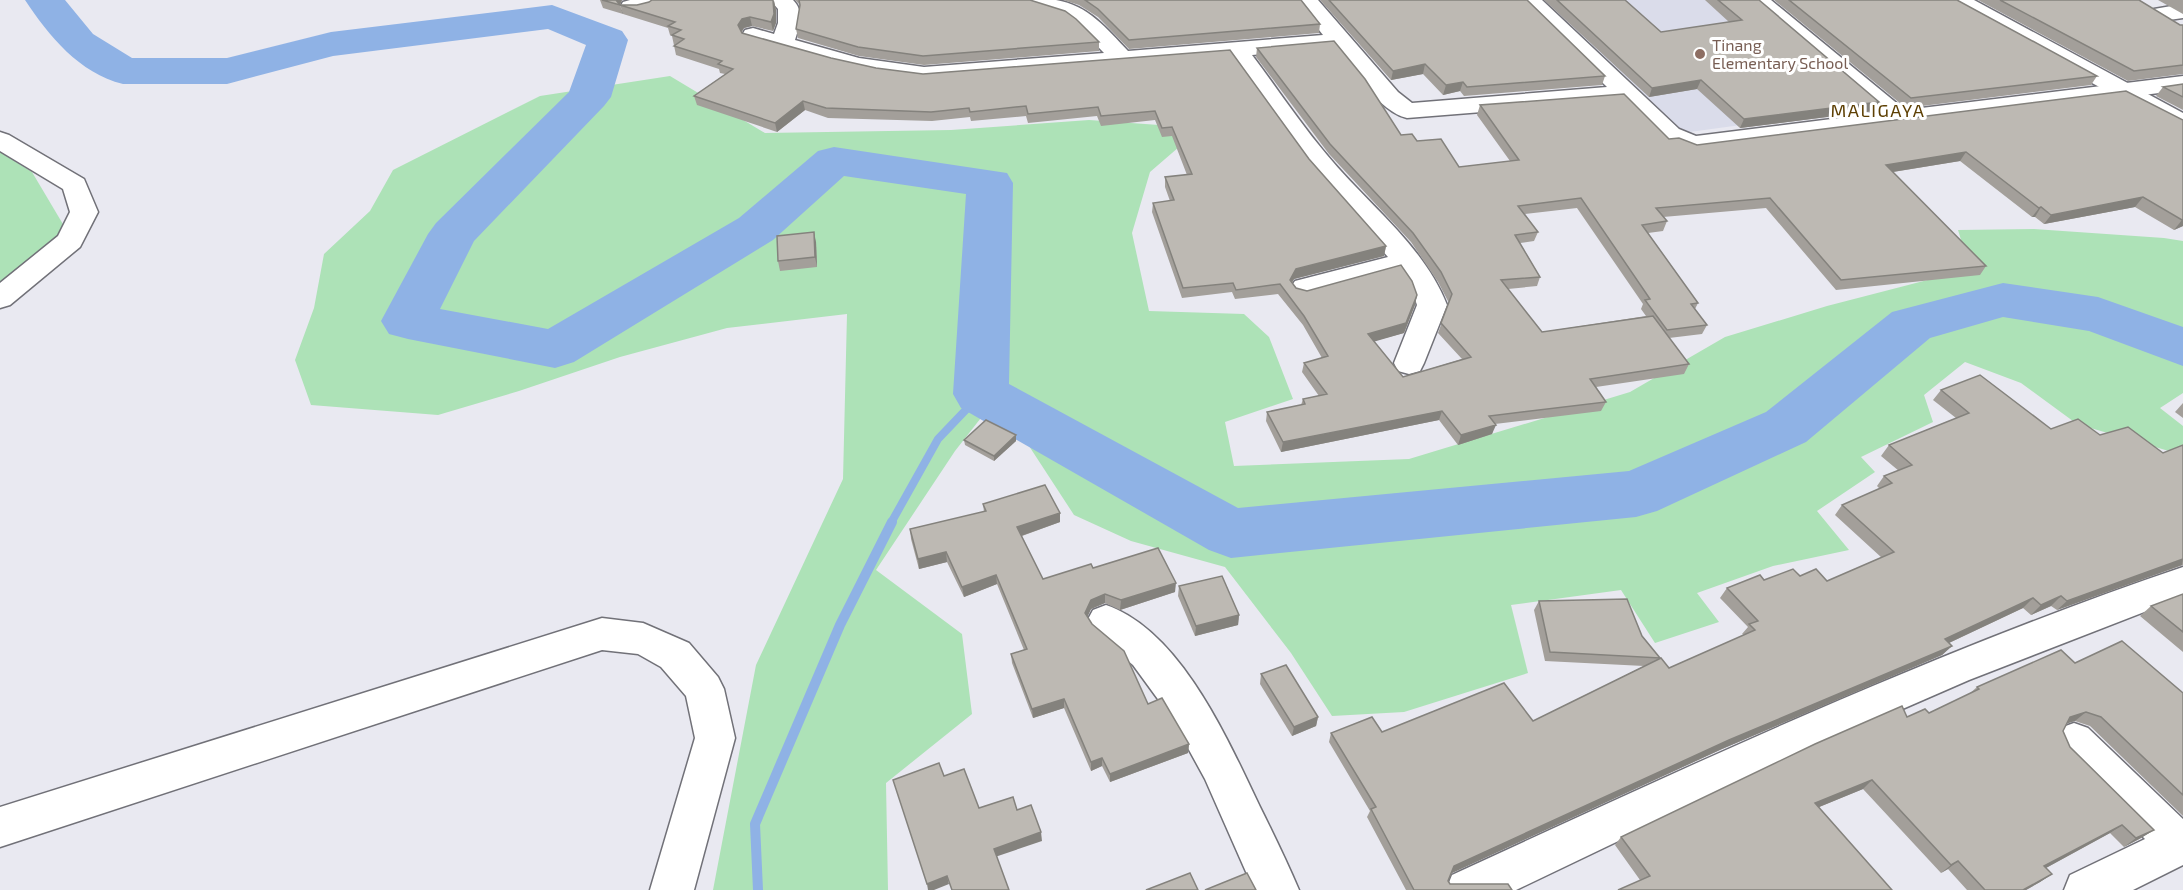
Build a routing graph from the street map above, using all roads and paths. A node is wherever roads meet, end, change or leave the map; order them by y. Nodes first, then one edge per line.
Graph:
1 (781, 0) edge
2 (1034, 0) edge
3 (1306, 0) edge
4 (1529, 0) edge
5 (1758, 0) edge
6 (1958, 0) edge
7 (2164, 10) edge
8 (2183, 27) edge
9 (753, 35) edge
10 (1339, 41) junction
11 (782, 43) junction
12 (1236, 49) junction
13 (1121, 57) junction
14 (2183, 83) edge
15 (2122, 90) junction
16 (1625, 93) junction
17 (1900, 119) junction
18 (2183, 123) edge
19 (0, 140) edge
20 (1406, 261) junction
21 (1305, 288) edge
22 (0, 298) edge
23 (1410, 363) dead end
24 (2183, 582) edge
25 (1106, 621) dead end
26 (2074, 741) dead end
27 (0, 827) edge
28 (2181, 844) edge
29 (672, 890) edge
30 (1277, 890) edge
31 (1468, 890) edge
32 (2086, 890) edge

1 - 11 street
2 - 13 street
3 - 10 street
4 - 16 street
5 - 17 street
6 - 15 street
7 - 8 street
9 - 11 street
10 - 12 street
10 - 16 street
11 - 13 street
12 - 13 street
12 - 20 street
14 - 15 street
15 - 17 street
15 - 18 street
16 - 17 street
19 - 22 street
20 - 21 street
20 - 23 street
24 - 31 street
25 - 30 street
26 - 28 street
27 - 29 street
28 - 32 street

